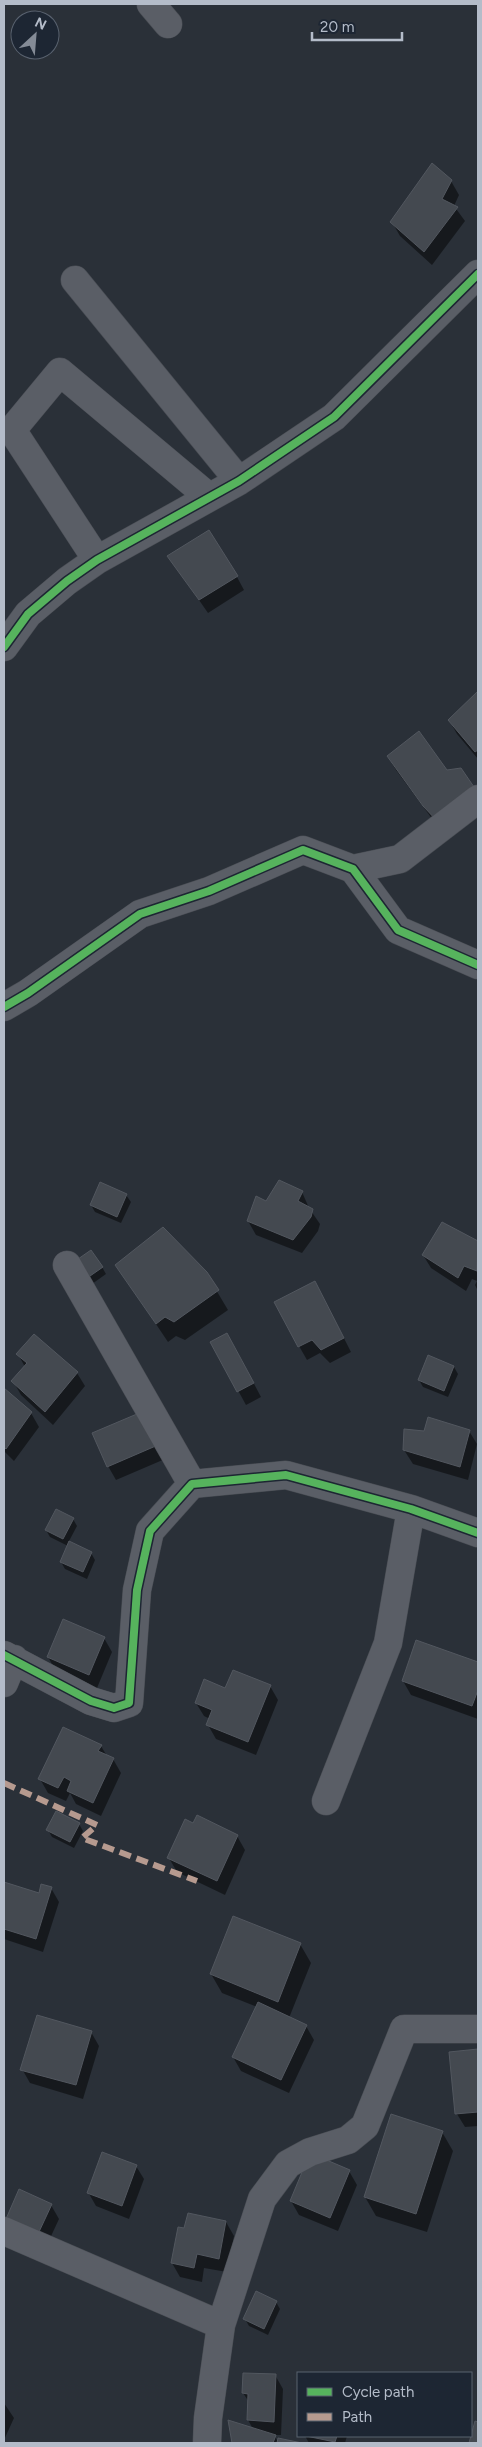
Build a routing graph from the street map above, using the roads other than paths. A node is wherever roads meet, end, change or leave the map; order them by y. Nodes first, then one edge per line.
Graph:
1 (478, 274) edge
2 (75, 280) dead end
3 (239, 481) junction
4 (209, 497) junction
5 (97, 560) junction
6 (4, 647) edge
7 (478, 799) edge
8 (353, 869) junction
9 (478, 965) edge
10 (4, 1007) edge
11 (67, 1265) dead end
12 (192, 1484) junction
13 (411, 1509) junction
14 (478, 1533) edge
15 (7, 1665) edge
16 (326, 1801) dead end
17 (478, 2029) edge
18 (4, 2230) edge
19 (221, 2325) junction
20 (207, 2443) edge

1 - 3 street
2 - 3 street
3 - 4 street
4 - 5 street
4 - 5 street
5 - 6 street
7 - 8 street
8 - 9 street
8 - 10 street
11 - 12 street
12 - 13 street
12 - 15 street
13 - 14 street
13 - 16 street
17 - 19 street
18 - 19 street
19 - 20 street

